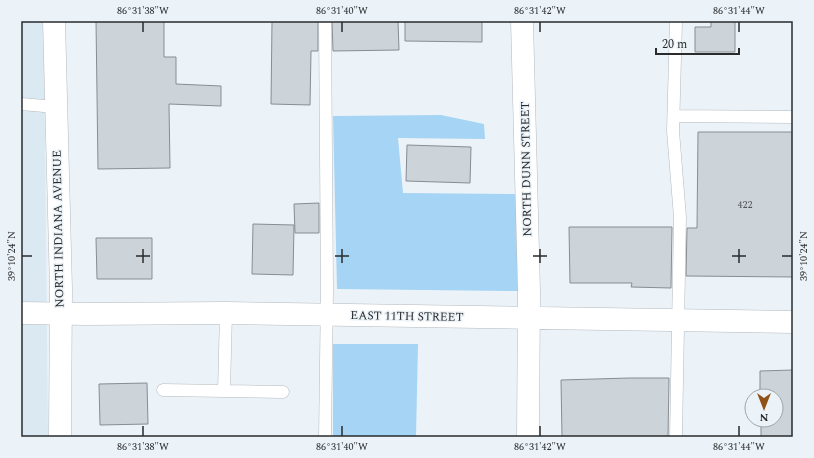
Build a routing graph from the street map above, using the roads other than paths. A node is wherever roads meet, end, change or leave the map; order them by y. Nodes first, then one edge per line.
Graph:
1 (54, 21) edge
2 (325, 21) edge
3 (522, 21) edge
4 (676, 21) edge
5 (21, 104) edge
6 (56, 107) junction
7 (674, 116) junction
8 (793, 117) edge
9 (21, 313) edge
10 (226, 313) junction
11 (60, 314) junction
12 (327, 315) junction
13 (528, 317) junction
14 (677, 320) junction
15 (793, 322) edge
16 (163, 390) dead end
17 (224, 391) junction
18 (283, 392) dead end
19 (60, 437) edge
20 (325, 437) edge
21 (528, 437) edge
22 (676, 437) edge

1 - 6 street, NORTH INDIANA AVENUE
2 - 12 lane
3 - 13 street, NORTH DUNN STREET
4 - 7 lane
5 - 6 lane
6 - 11 street, NORTH INDIANA AVENUE
7 - 8 lane
7 - 14 lane
9 - 11 street, EAST 11TH STREET
10 - 11 street, EAST 11TH STREET
10 - 12 street, EAST 11TH STREET
10 - 17 lane
11 - 19 street, NORTH INDIANA AVENUE
12 - 13 street, EAST 11TH STREET
12 - 20 lane
13 - 14 street, EAST 11TH STREET
13 - 21 street, NORTH DUNN STREET
14 - 15 street, EAST 11TH STREET
14 - 22 lane
16 - 17 lane
17 - 18 lane

